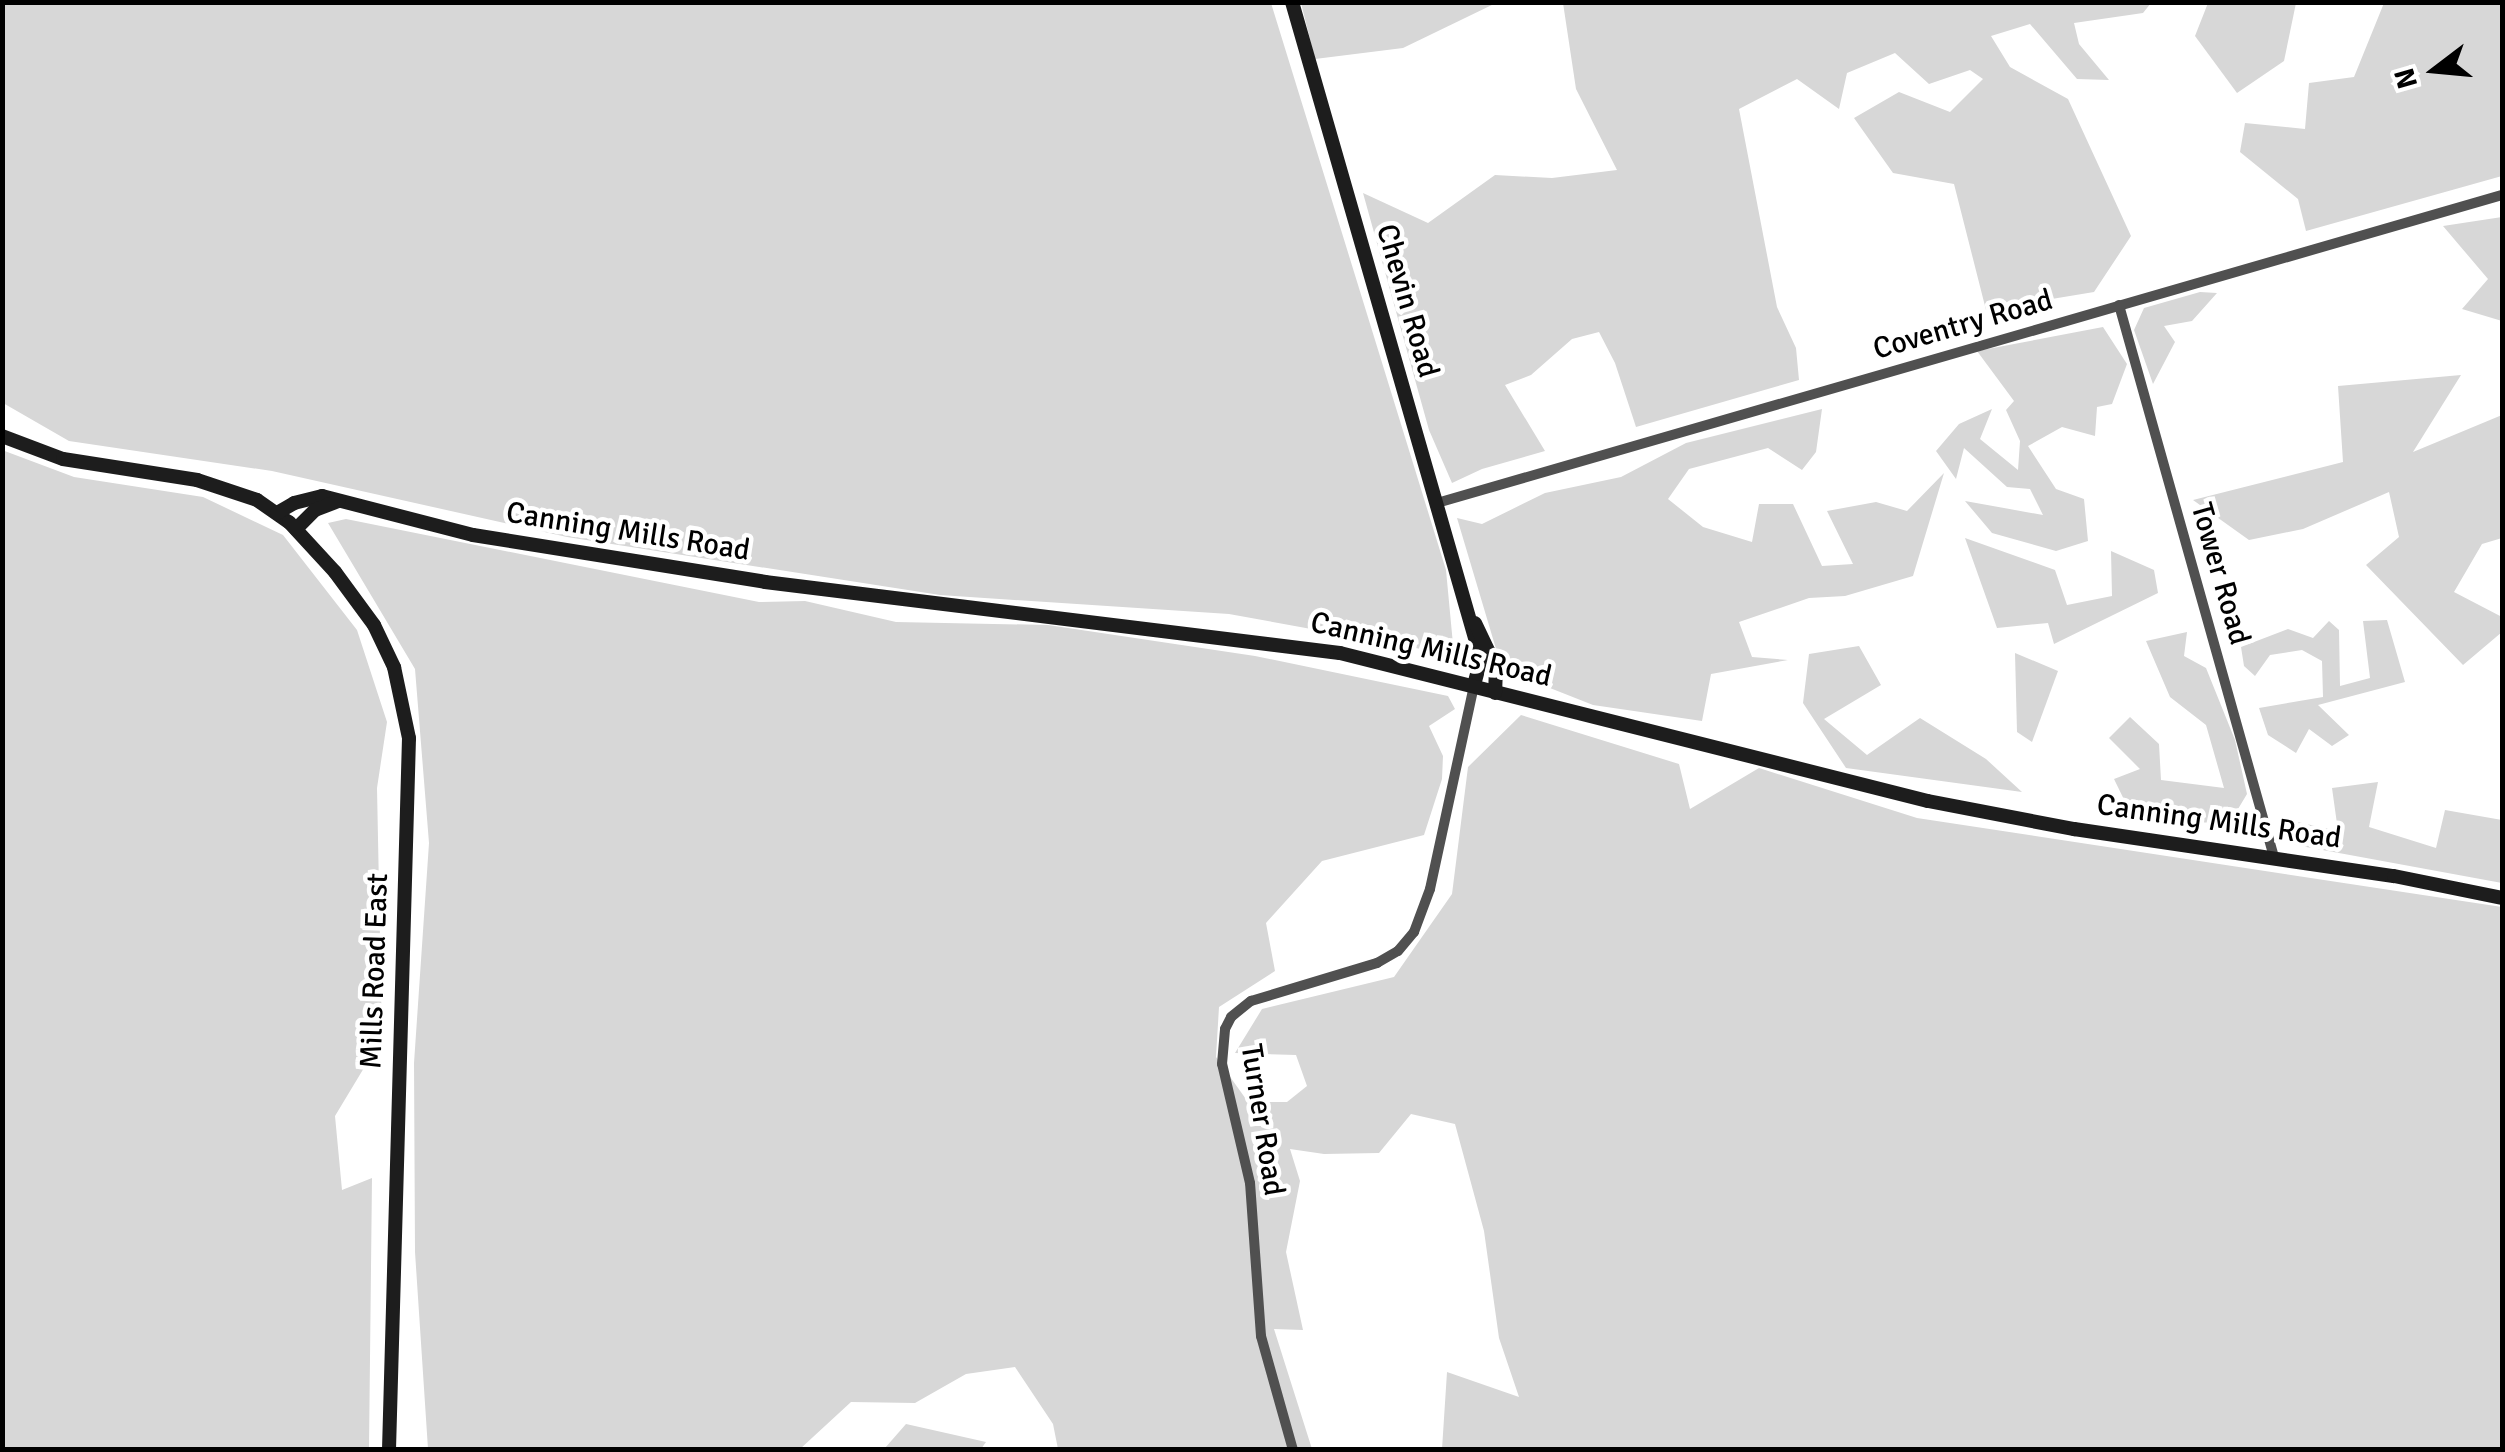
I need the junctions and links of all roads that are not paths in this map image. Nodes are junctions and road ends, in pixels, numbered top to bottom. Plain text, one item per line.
1 (1292, 2) edge
2 (2502, 195) edge
3 (2119, 306) junction
4 (2, 436) edge
5 (338, 501) junction
6 (1438, 503) junction
7 (277, 513) junction
8 (296, 529) junction
9 (1468, 615) junction
10 (1474, 686) junction
11 (1496, 693) junction
12 (2274, 857) junction
13 (2502, 898) edge
14 (389, 1450) edge
15 (1293, 1450) edge

1 - 6 main road, Chevin Road
2 - 3 street, Coventry Road
3 - 6 street, Coventry Road
3 - 12 street, Tower Road
4 - 7 main road
5 - 7 main road, Canning Mills Road
5 - 8 main road
5 - 10 main road, Canning Mills Road
6 - 9 main road, Chevin Road
7 - 8 main road
8 - 14 main road, Mills Road East
9 - 10 main road, Chevin Road
9 - 11 main road, Chevin Road
10 - 11 main road, Canning Mills Road
10 - 15 street, Turner Road
11 - 12 main road, Canning Mills Road
12 - 13 main road, Canning Mills Road

